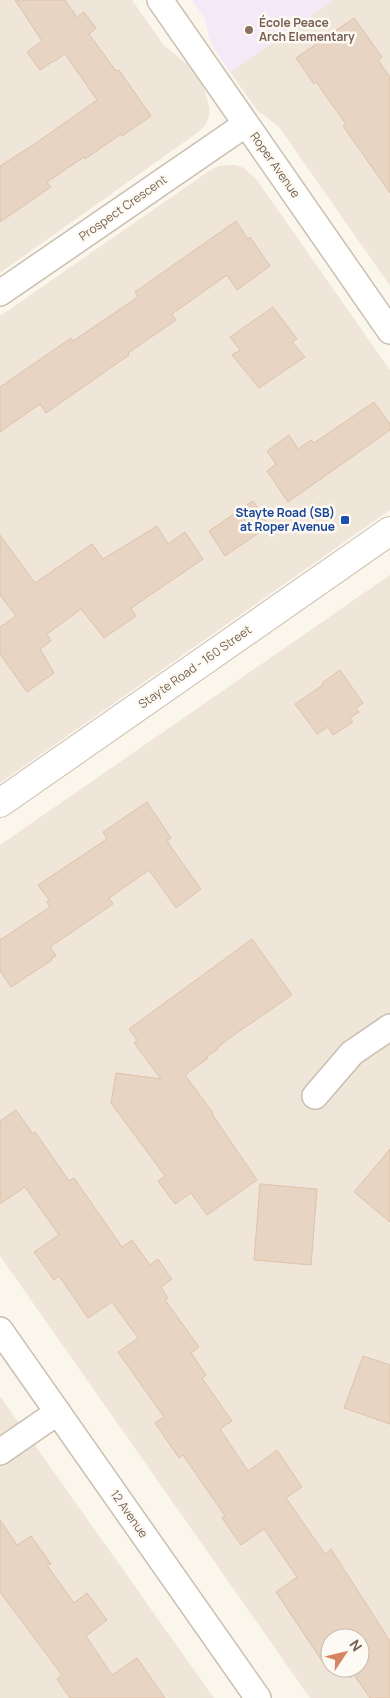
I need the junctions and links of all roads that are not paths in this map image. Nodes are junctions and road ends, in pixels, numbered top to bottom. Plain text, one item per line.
1 (160, 0) edge
2 (246, 124) junction
3 (0, 293) edge
4 (390, 331) edge
5 (390, 531) edge
6 (0, 803) edge
7 (390, 1027) edge
8 (314, 1096) dead end
9 (0, 1330) edge
10 (58, 1412) junction
11 (0, 1452) edge
12 (258, 1698) edge

1 - 2 street, Roper Avenue
2 - 3 street, Prospect Crescent
2 - 4 street, Roper Avenue
5 - 6 main road, Stayte Road - 160 Street
7 - 8 street
9 - 10 street, 12 Avenue
10 - 11 street
10 - 12 street, 12 Avenue

